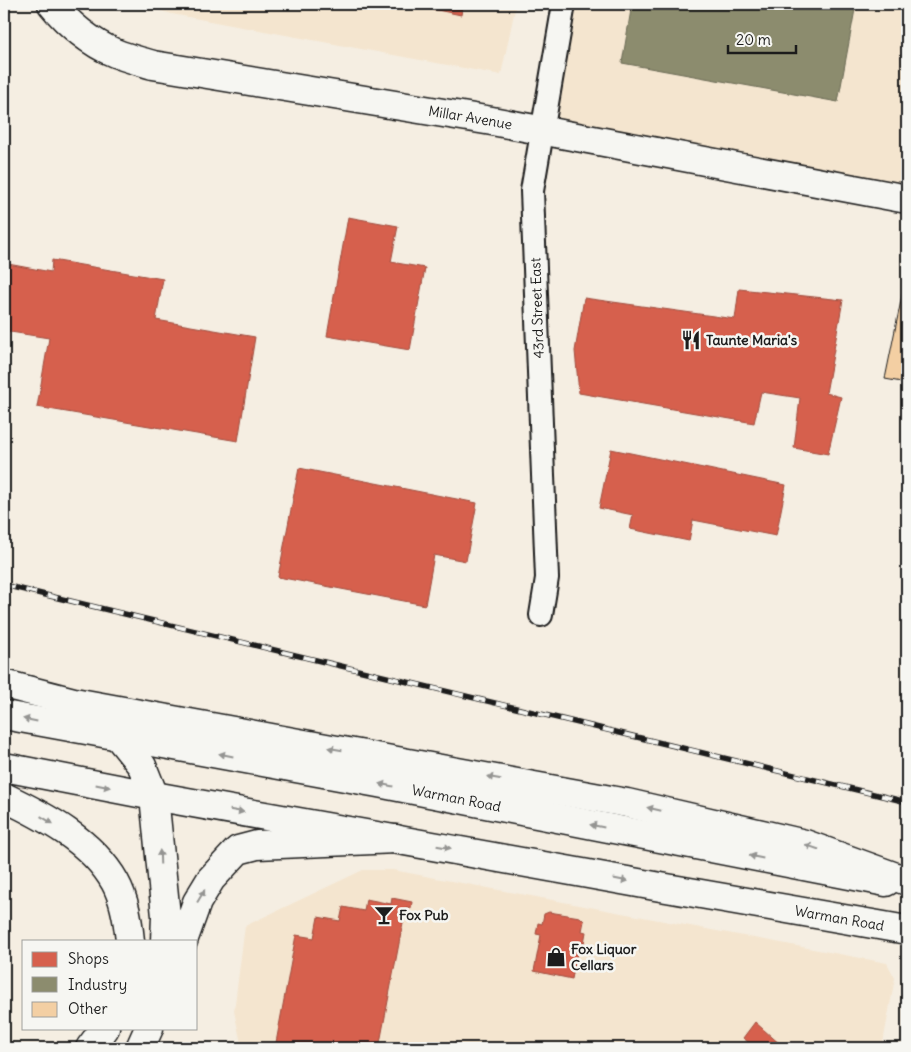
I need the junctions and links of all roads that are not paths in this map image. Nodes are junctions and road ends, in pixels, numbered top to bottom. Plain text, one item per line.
1 (52, 4) edge
2 (564, 4) edge
3 (543, 130) junction
4 (907, 199) edge
5 (541, 615) dead end
6 (4, 684) edge
7 (4, 715) edge
8 (117, 735) junction
9 (4, 767) edge
10 (154, 796) junction
11 (4, 797) edge
12 (396, 839) junction
13 (907, 881) edge
14 (907, 886) edge
15 (907, 930) edge
16 (130, 940) edge
17 (165, 940) edge
18 (183, 940) edge
19 (104, 1030) edge
20 (148, 1030) edge
21 (90, 1048) edge
22 (140, 1048) edge

1 - 3 main road, Millar Avenue
2 - 3 street, 43rd Street East
3 - 4 main road, Millar Avenue
3 - 5 street, 43rd Street East
13 -> 6 main road
8 -> 7 main road, Warman Road
8 - 10 main road
14 -> 8 main road, Warman Road
9 -> 10 main road, Warman Road
10 -> 12 main road, Warman Road
17 -> 10 main road
11 -> 16 main road
12 -> 15 main road, Warman Road
18 -> 12 main road
19 - 21 main road
20 - 22 main road

